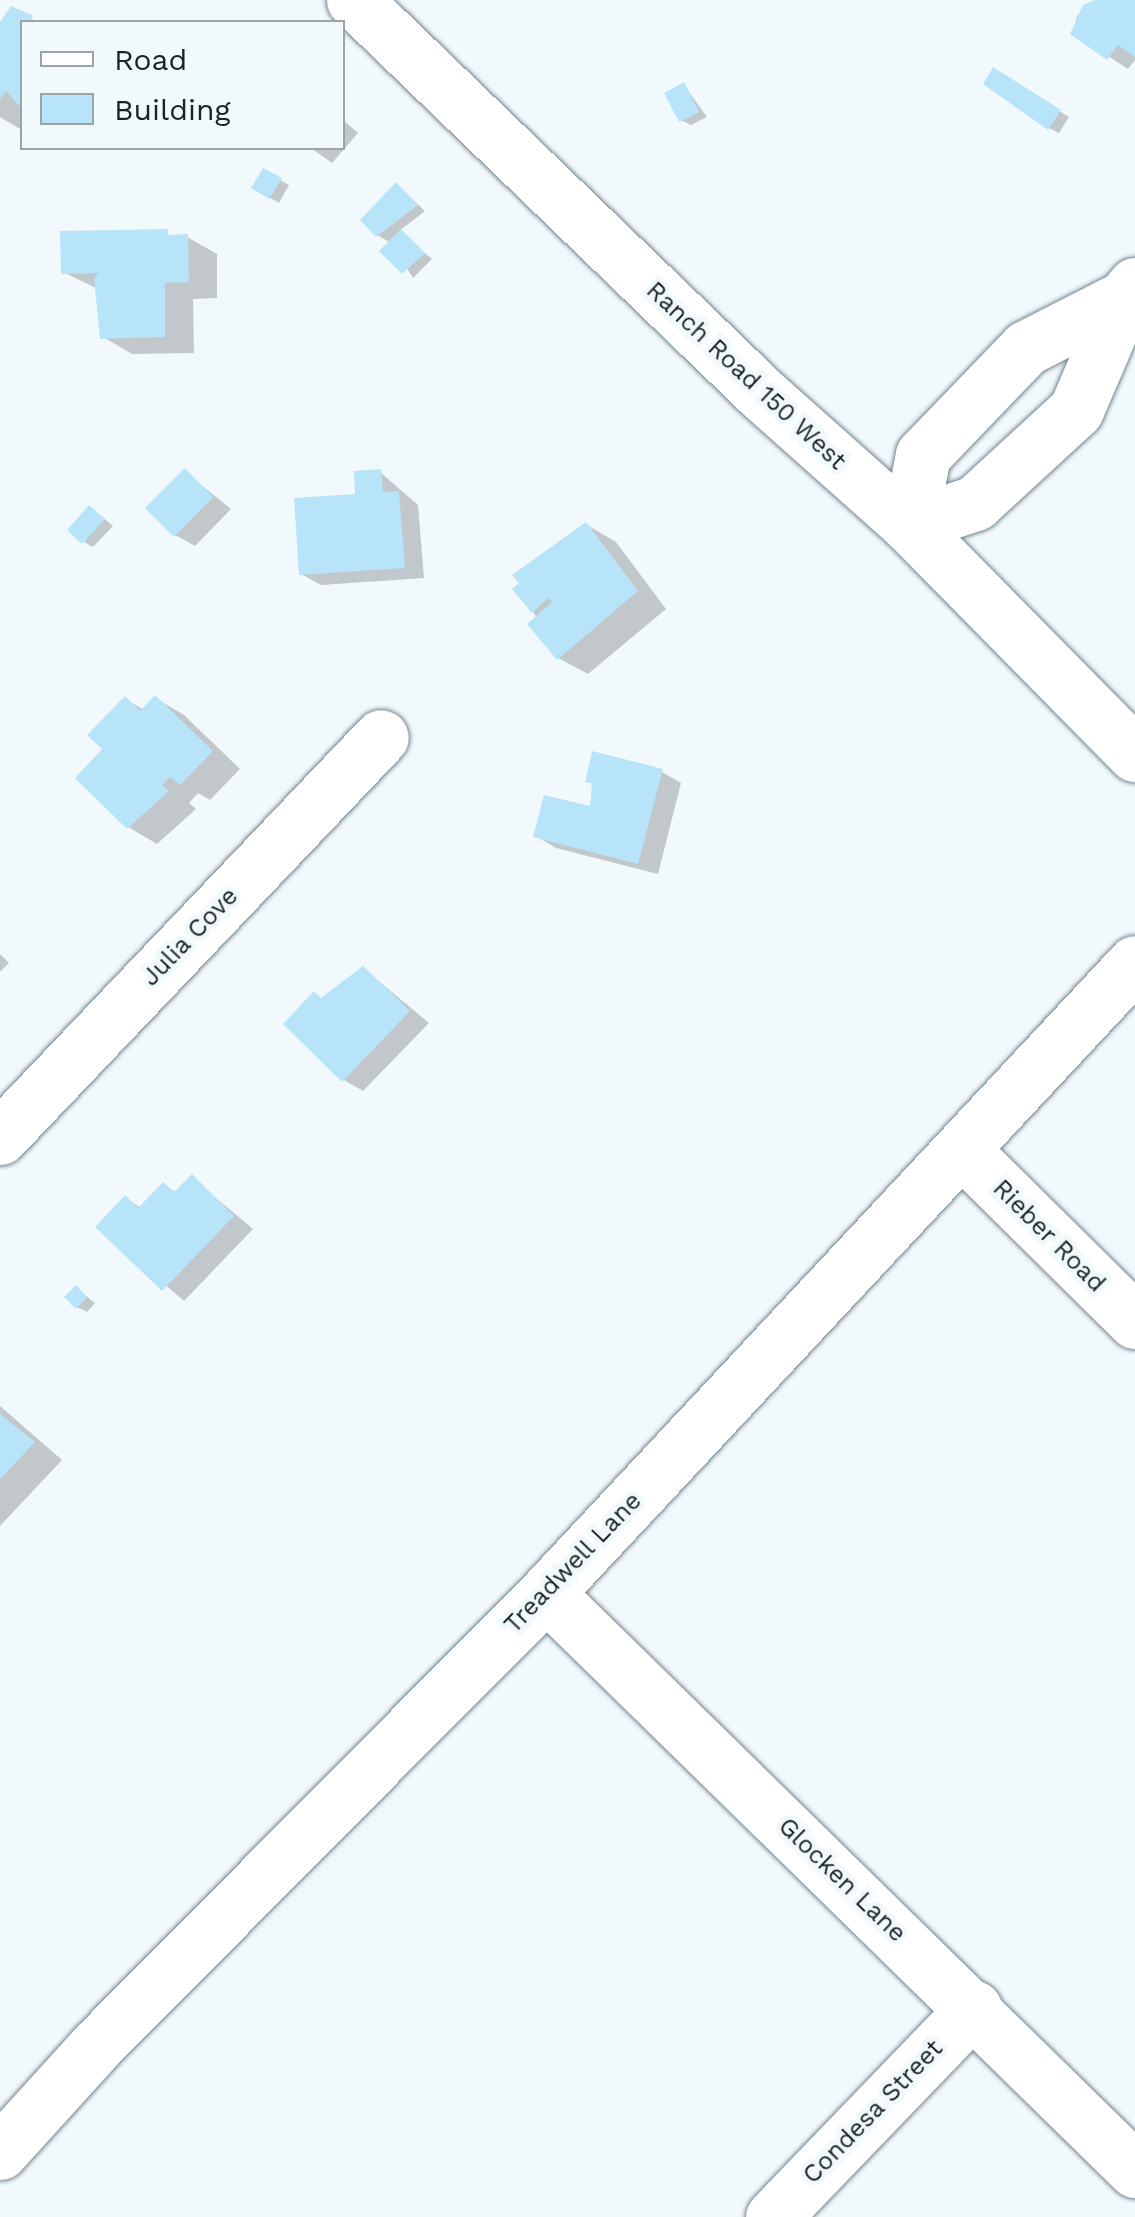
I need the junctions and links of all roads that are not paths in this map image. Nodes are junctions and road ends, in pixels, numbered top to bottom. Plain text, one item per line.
1 (354, 0) edge
2 (1129, 292) edge
3 (910, 526) junction
4 (381, 736) dead end
5 (1135, 754) edge
6 (1135, 964) edge
7 (0, 1137) edge
8 (963, 1151) junction
9 (1135, 1321) edge
10 (546, 1593) junction
11 (974, 2008) junction
12 (0, 2152) edge
13 (1135, 2170) edge
14 (773, 2217) edge

1 - 3 street, Ranch Road 150 West
2 - 3 street
2 - 3 street
3 - 5 street, Ranch Road 150 West
4 - 7 street, Julia Cove
6 - 8 street, Treadwell Lane
8 - 9 street, Rieber Road
8 - 10 street, Treadwell Lane
10 - 11 street, Glocken Lane
10 - 12 street, Treadwell Lane
11 - 13 street, Glocken Lane
11 - 14 street, Condesa Street

